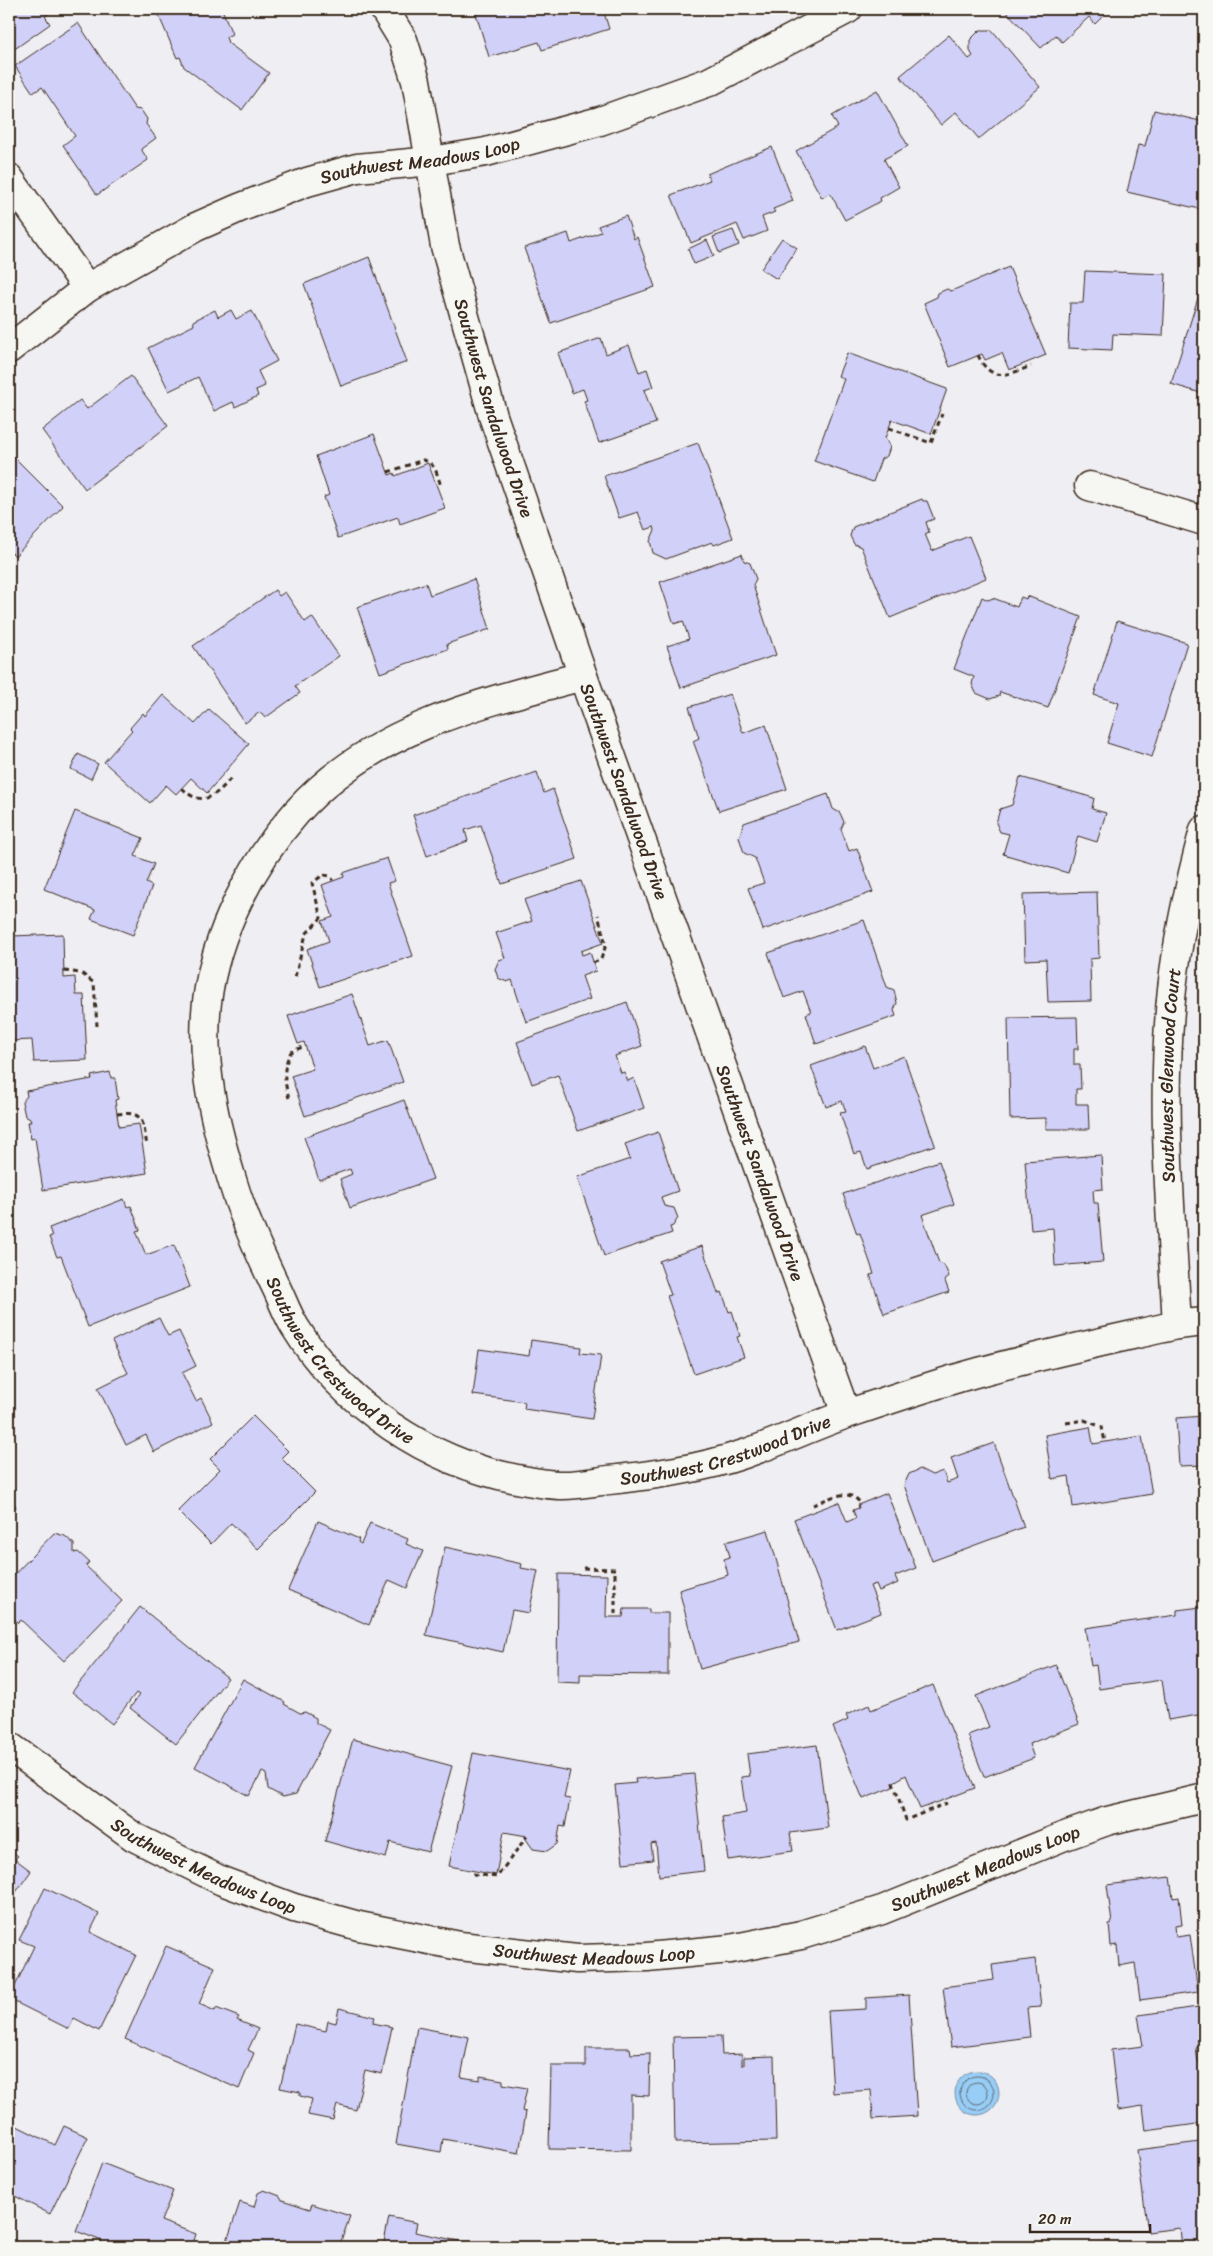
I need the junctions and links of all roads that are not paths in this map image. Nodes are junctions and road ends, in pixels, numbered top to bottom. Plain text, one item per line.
1 (384, 9) edge
2 (848, 9) edge
3 (432, 161) junction
4 (9, 178) edge
5 (87, 288) junction
6 (9, 349) edge
7 (1089, 486) dead end
8 (1204, 521) edge
9 (583, 676) junction
10 (1204, 830) edge
11 (1204, 1322) edge
12 (1176, 1325) junction
13 (846, 1414) junction
14 (9, 1746) edge
15 (1204, 1798) edge

1 - 3 street, Southwest Sandalwood Drive
2 - 3 street, Southwest Meadows Loop
3 - 5 street, Southwest Meadows Loop
3 - 9 street, Southwest Sandalwood Drive
4 - 5 street
5 - 6 street, Southwest Meadows Loop
7 - 8 street
9 - 13 street, Southwest Sandalwood Drive
9 - 13 street, Southwest Crestwood Drive
10 - 12 street, Southwest Glenwood Court
11 - 12 street, Southwest Crestwood Drive
12 - 13 street, Southwest Crestwood Drive
14 - 15 street, Southwest Meadows Loop

